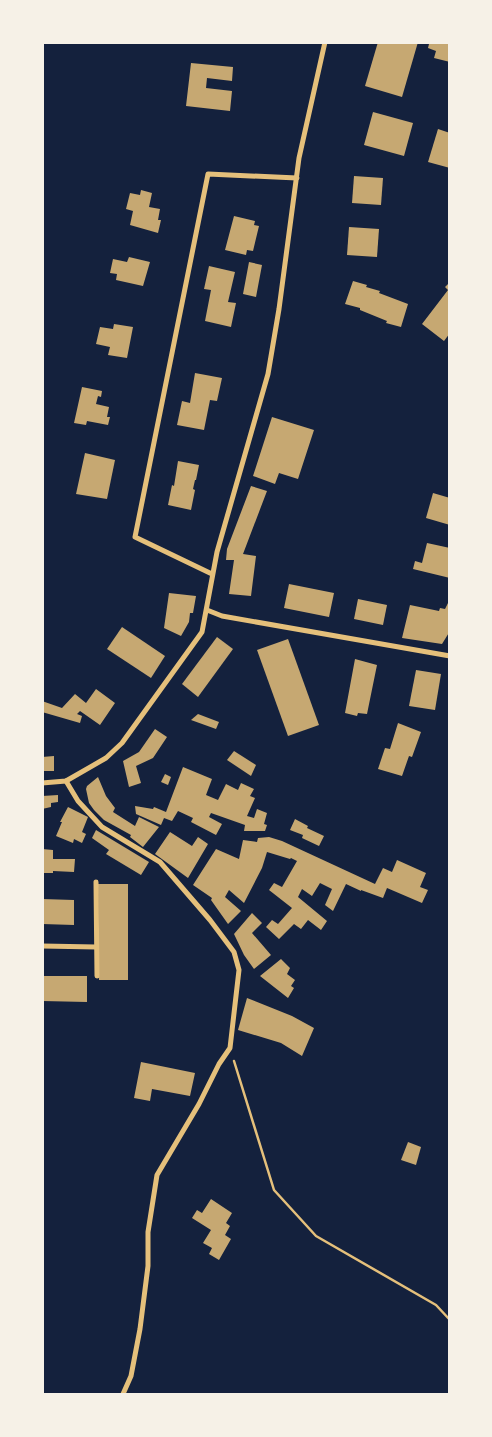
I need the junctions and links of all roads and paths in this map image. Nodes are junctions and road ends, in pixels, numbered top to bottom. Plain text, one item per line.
1 (325, 42) edge
2 (297, 178) junction
3 (212, 574) junction
4 (207, 610) junction
5 (450, 656) edge
6 (66, 781) junction
7 (42, 783) edge
8 (96, 882) dead end
9 (42, 946) edge
10 (96, 947) junction
11 (96, 976) dead end
12 (230, 1048) junction
13 (450, 1320) edge
14 (123, 1394) edge

1 - 2 street
2 - 3 street
2 - 3 street
3 - 4 street
4 - 5 street
4 - 6 street
6 - 7 street
6 - 12 street
8 - 10 street
9 - 10 street
10 - 11 street
12 - 13 path
12 - 14 street

